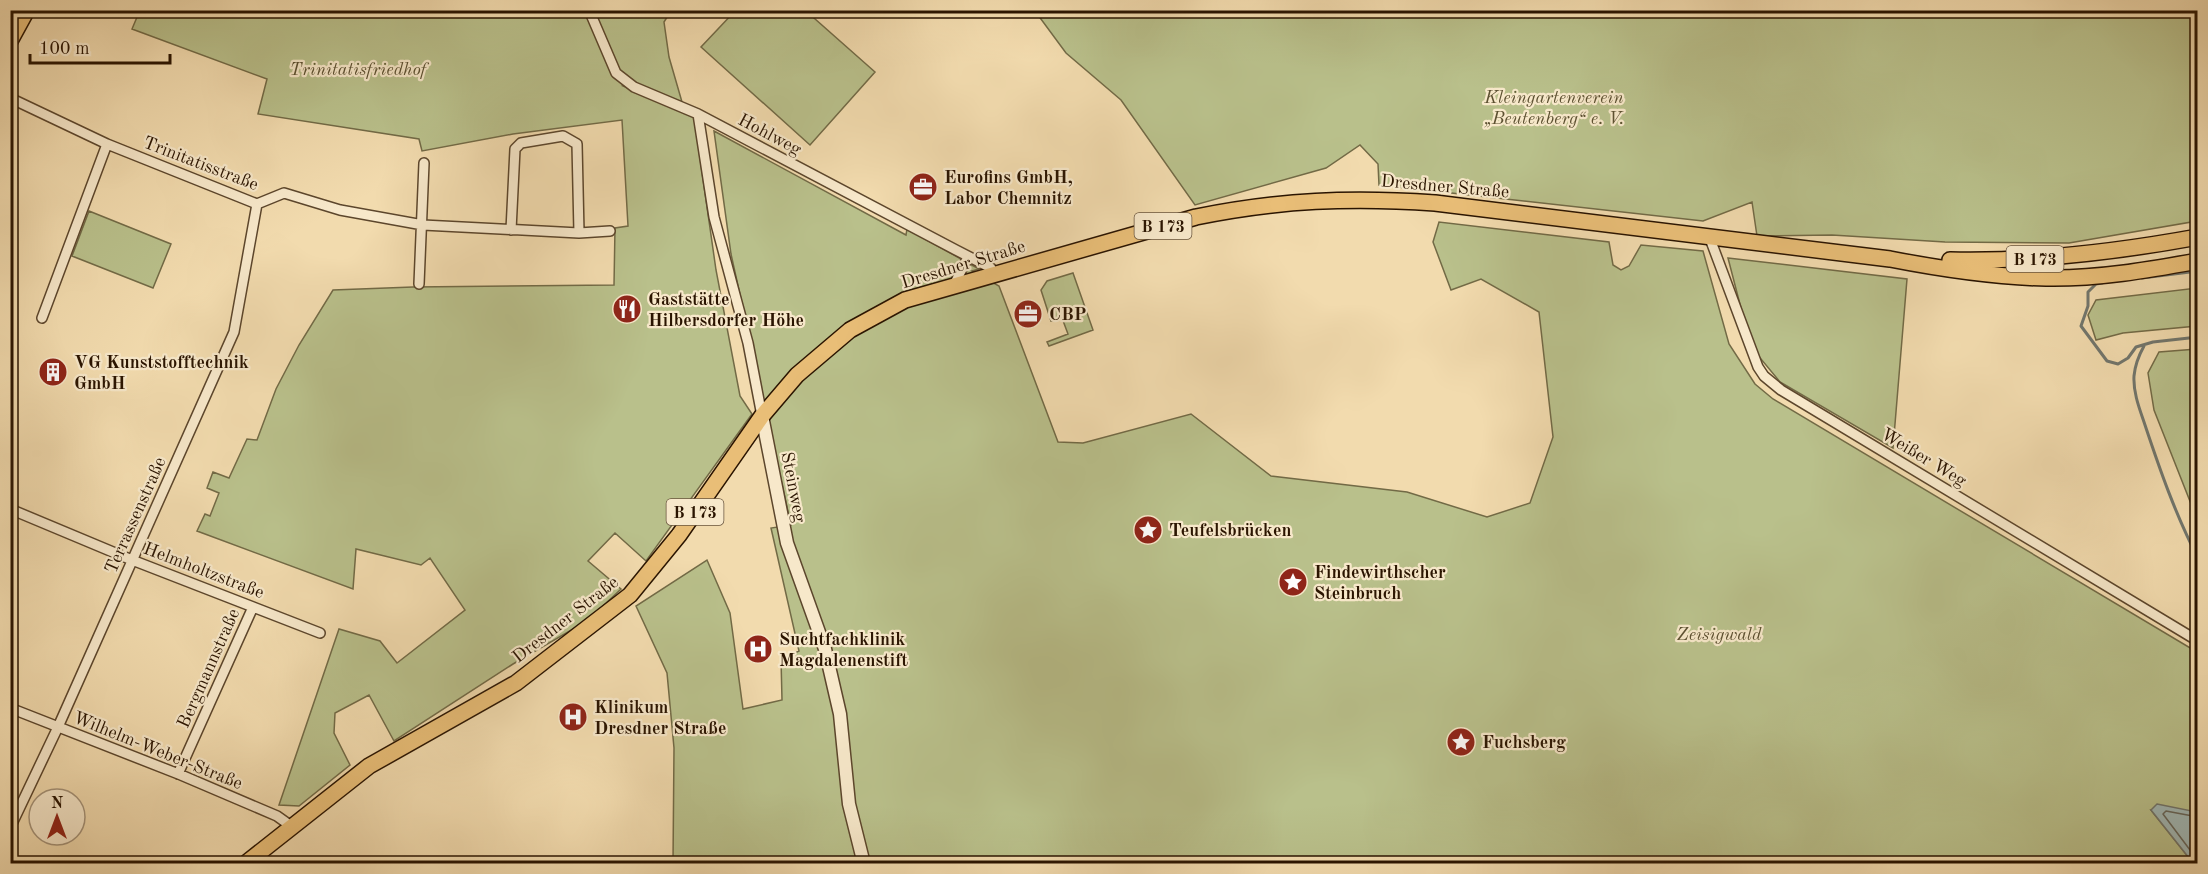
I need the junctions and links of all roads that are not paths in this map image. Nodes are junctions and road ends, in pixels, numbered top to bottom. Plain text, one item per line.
1 (27, 10) edge
2 (589, 10) edge
3 (10, 41) edge
4 (10, 98) edge
5 (698, 114) junction
6 (107, 144) junction
7 (424, 163) dead end
8 (257, 204) junction
9 (423, 225) junction
10 (511, 230) junction
11 (610, 231) dead end
12 (579, 232) junction
13 (1709, 236) junction
14 (2198, 237) edge
15 (968, 257) junction
16 (1890, 259) junction
17 (2198, 261) edge
18 (993, 275) junction
19 (419, 284) dead end
20 (954, 285) junction
21 (42, 318) dead end
22 (762, 416) junction
23 (10, 509) edge
24 (132, 560) junction
25 (253, 607) junction
26 (320, 633) dead end
27 (2198, 641) edge
28 (10, 708) edge
29 (58, 727) junction
30 (178, 774) junction
31 (291, 826) junction
32 (10, 828) edge
33 (244, 864) edge
34 (864, 864) edge

1 - 3 main road
2 - 5 street, Hohlweg
4 - 6 street, Trinitatisstraße
5 - 15 street, Hohlweg
5 - 22 street, Steinweg
6 - 8 street, Trinitatisstraße
6 - 21 street
7 - 9 street
8 - 9 street, Trinitatisstraße
8 - 24 street, Terrassenstraße
9 - 10 street, Trinitatisstraße
9 - 19 street
10 - 12 street, Trinitatisstraße
10 - 12 street
11 - 12 street, Trinitatisstraße
13 - 16 main road, Dresdner Straße / B 173
13 - 18 main road, Dresdner Straße / B 173
13 - 27 street, Weißer Weg
14 - 16 main road, B 173
15 - 18 street, Hohlweg
15 - 20 street
16 - 17 main road, B 173
18 - 20 main road, Dresdner Straße / B 173
20 - 22 main road, Dresdner Straße / B 173
22 - 31 main road, Dresdner Straße / B 173
22 - 34 street, Steinweg
23 - 24 street, Helmholtzstraße
24 - 25 street, Helmholtzstraße
24 - 29 street, Terrassenstraße
25 - 26 street, Helmholtzstraße
25 - 30 street, Bergmannstraße
28 - 29 street, Wilhelm-Weber-Straße
29 - 30 street, Wilhelm-Weber-Straße
29 - 32 street, Terrassenstraße
30 - 31 street, Wilhelm-Weber-Straße
31 - 33 main road, Dresdner Straße / B 173

